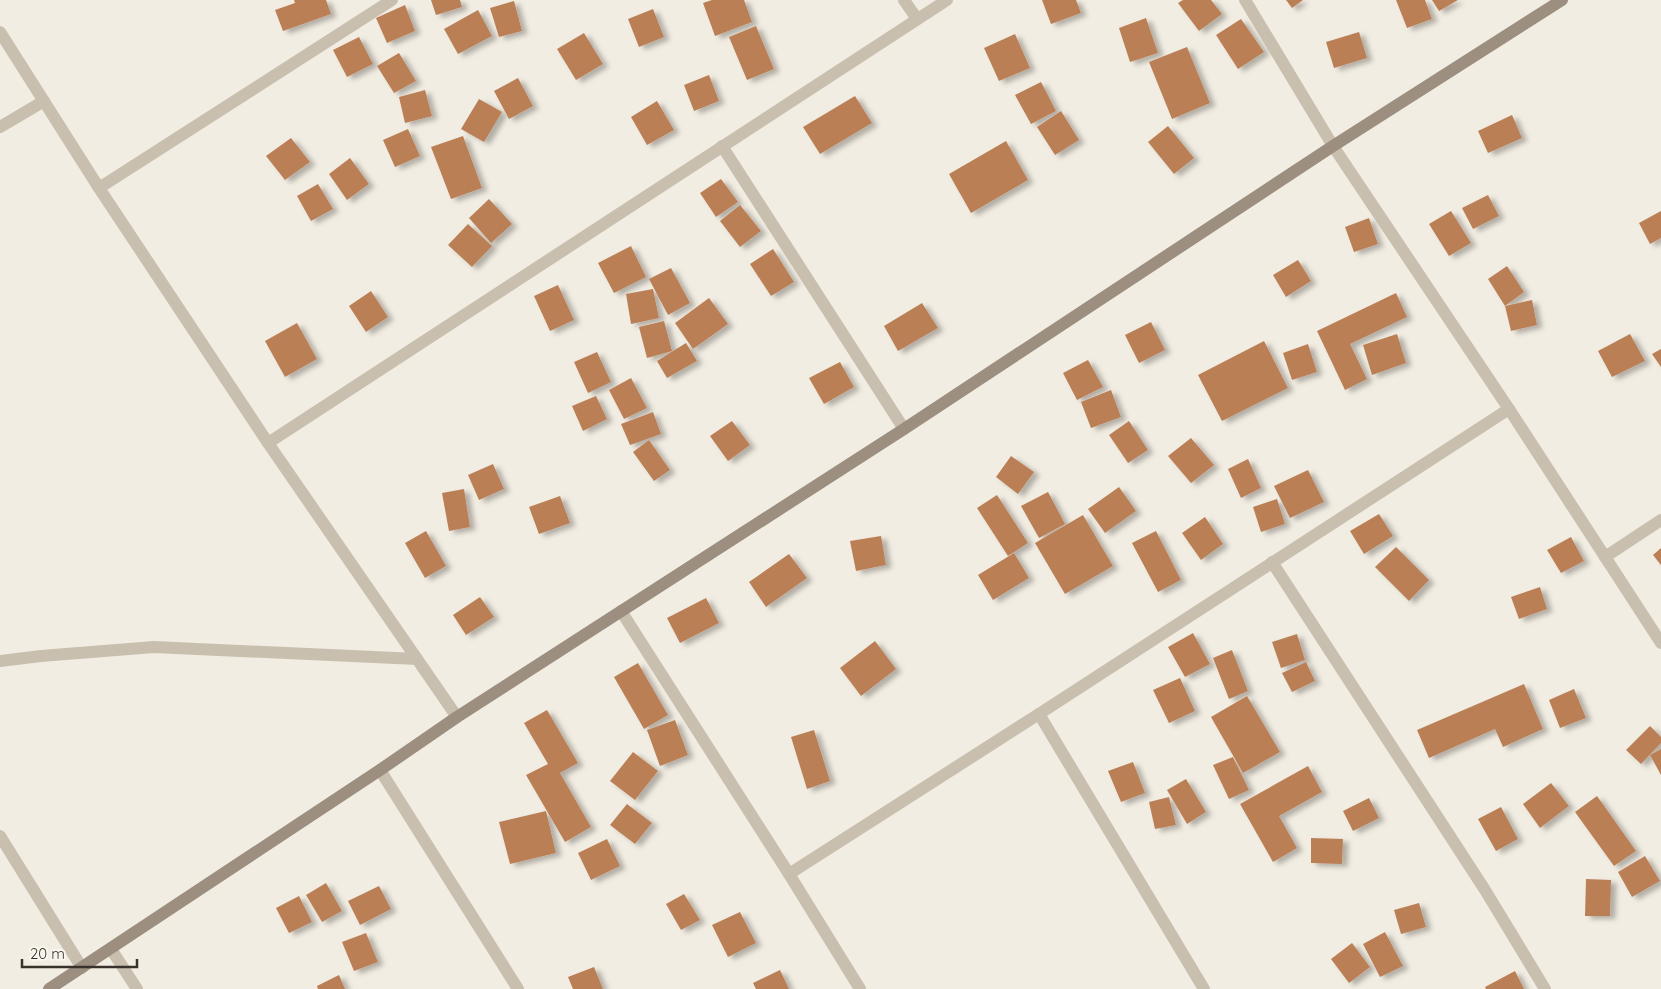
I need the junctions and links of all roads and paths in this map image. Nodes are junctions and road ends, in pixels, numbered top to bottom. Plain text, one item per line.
1 (392, 0) edge
2 (904, 0) edge
3 (947, 0) edge
4 (1245, 0) edge
5 (1562, 0) edge
6 (917, 20) junction
7 (0, 32) edge
8 (44, 101) junction
9 (0, 127) edge
10 (722, 146) junction
11 (1333, 146) junction
12 (99, 188) junction
13 (1509, 408) junction
14 (904, 429) junction
15 (268, 443) junction
16 (1661, 520) edge
17 (1605, 558) junction
18 (1272, 562) junction
19 (621, 611) junction
20 (1661, 643) edge
21 (418, 659) junction
22 (0, 661) edge
23 (1039, 714) junction
24 (457, 717) junction
25 (380, 770) junction
26 (0, 836) edge
27 (789, 874) junction
28 (111, 949) junction
29 (82, 968) junction
30 (49, 989) edge
31 (137, 989) edge
32 (518, 989) edge
33 (860, 989) edge
34 (1204, 989) edge
35 (1545, 989) edge

1 - 12 street
2 - 6 street
3 - 6 street
4 - 11 street
5 - 11 street
6 - 10 street
7 - 8 street
8 - 9 street
8 - 12 street
10 - 14 street
10 - 15 street
11 - 13 street
11 - 14 street
12 - 15 street
13 - 17 street
13 - 18 street
14 - 19 street
15 - 21 street
16 - 17 street
17 - 20 street
18 - 23 street
18 - 35 street
19 - 24 street
19 - 27 street
21 - 22 street
21 - 24 street
23 - 27 street
23 - 34 street
24 - 25 street
25 - 28 street
25 - 32 street
26 - 29 street
27 - 33 street
28 - 29 street
28 - 31 street
29 - 30 street

